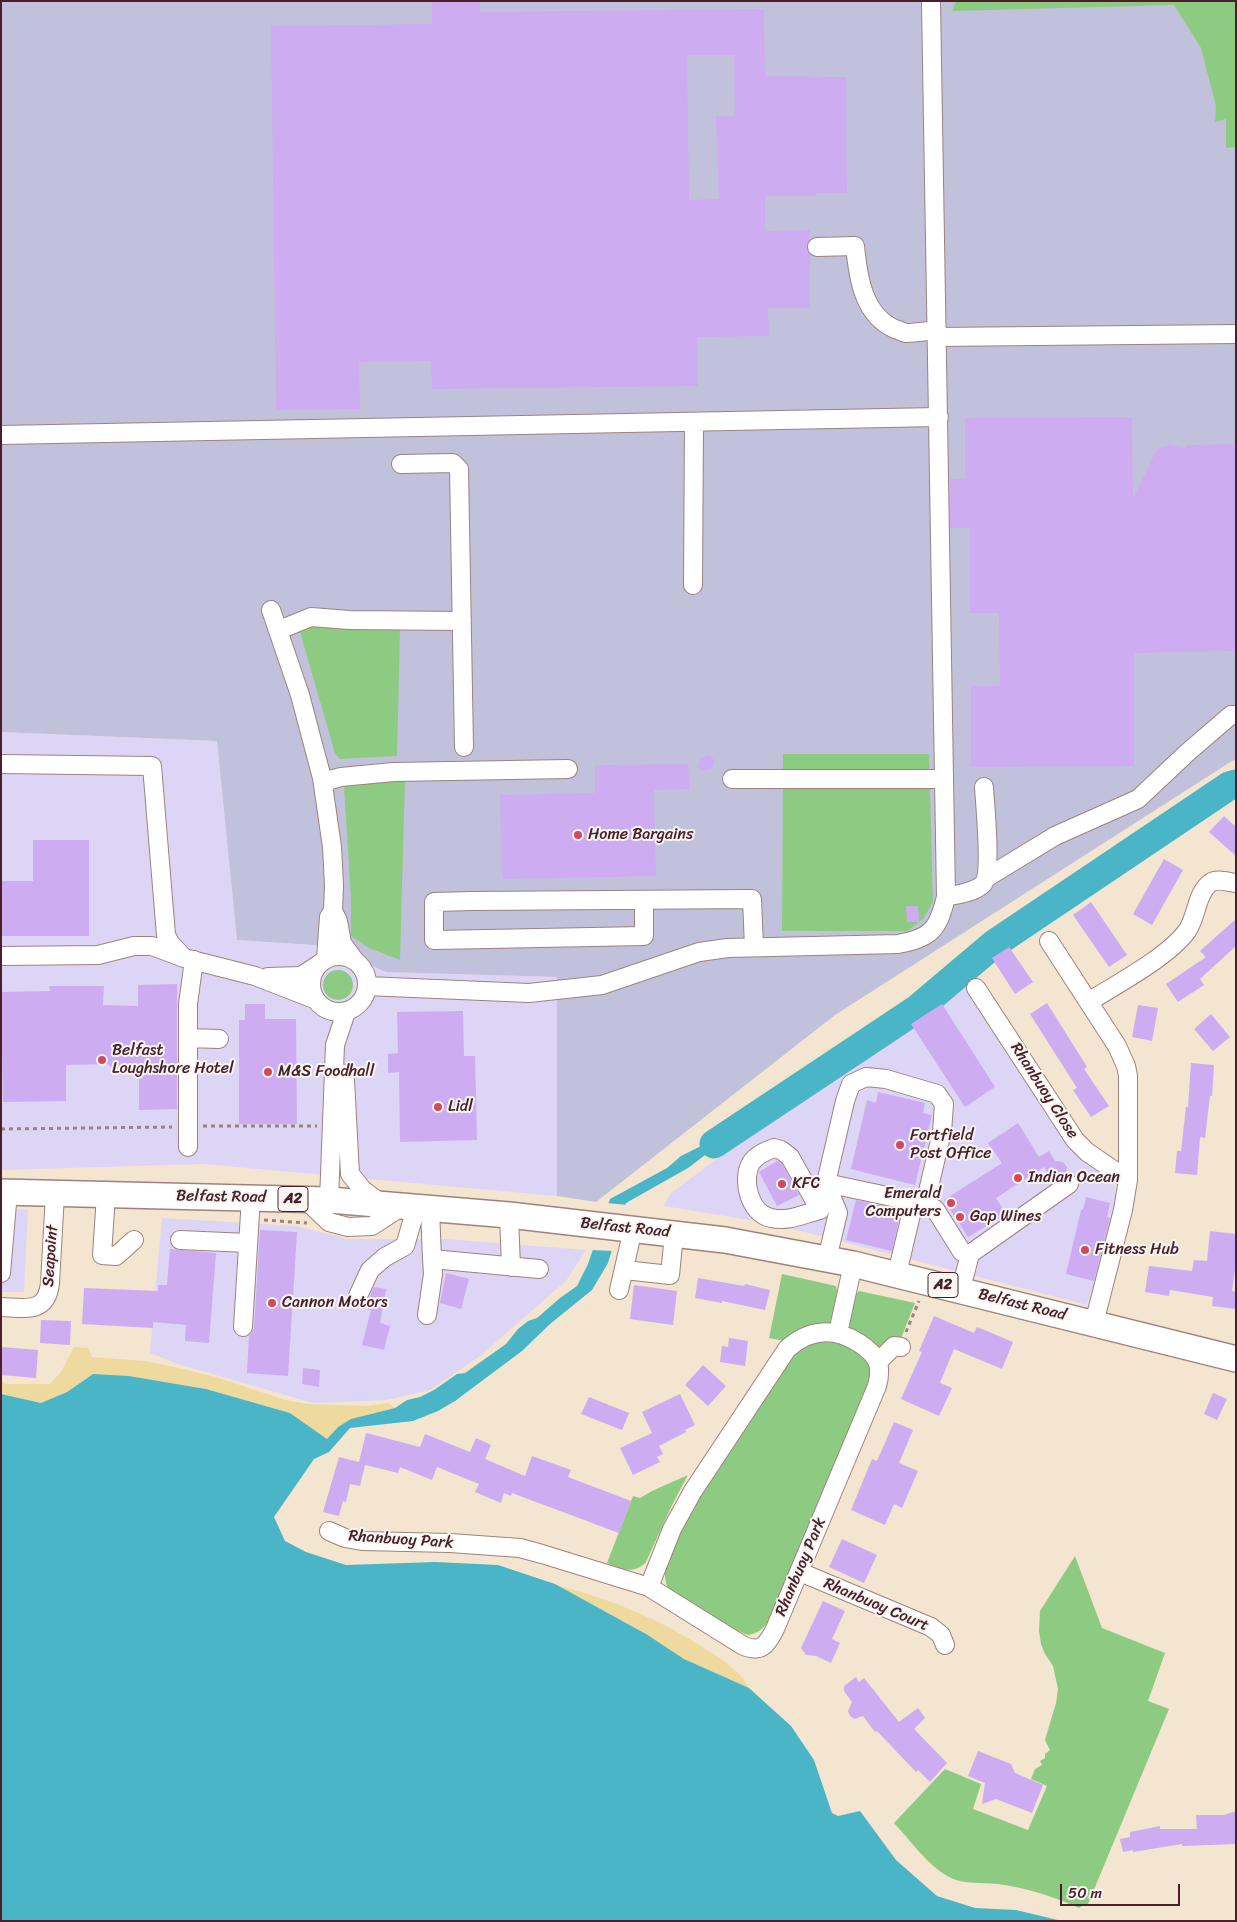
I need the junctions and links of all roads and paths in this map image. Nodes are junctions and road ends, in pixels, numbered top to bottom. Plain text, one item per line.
1 (931, 1) edge
2 (818, 247) dead end
3 (937, 334) junction
4 (1236, 334) edge
5 (938, 417) junction
6 (694, 422) junction
7 (1, 435) edge
8 (401, 464) dead end
9 (693, 585) dead end
10 (271, 610) dead end
11 (462, 622) junction
12 (279, 630) junction
13 (1236, 715) edge
14 (464, 746) dead end
15 (1, 764) edge
16 (568, 770) dead end
17 (732, 779) dead end
18 (944, 779) junction
19 (323, 782) junction
20 (984, 787) dead end
21 (986, 878) junction
22 (1236, 884) edge
23 (946, 897) junction
24 (644, 900) junction
25 (333, 910) junction
26 (159, 941) junction
27 (1048, 941) dead end
28 (754, 947) junction
29 (1, 956) edge
30 (189, 959) junction
31 (355, 961) junction
32 (322, 962) junction
33 (255, 976) junction
34 (367, 986) junction
35 (976, 988) dead end
36 (314, 999) junction
37 (1090, 1002) junction
38 (328, 1011) junction
39 (346, 1012) junction
40 (188, 1038) junction
41 (219, 1038) dead end
42 (335, 1045) junction
43 (333, 1064) junction
44 (333, 1126) junction
45 (188, 1127) junction
46 (1, 1130) edge
47 (188, 1147) dead end
48 (1128, 1180) junction
49 (826, 1183) junction
50 (1069, 1184) dead end
51 (4, 1192) edge
52 (54, 1194) junction
53 (106, 1195) junction
54 (317, 1200) junction
55 (919, 1203) junction
56 (408, 1207) junction
57 (250, 1208) junction
58 (820, 1210) junction
59 (838, 1213) junction
60 (509, 1215) junction
61 (316, 1226) dead end
62 (674, 1234) junction
63 (636, 1236) junction
64 (134, 1240) dead end
65 (180, 1240) dead end
66 (248, 1243) junction
67 (970, 1254) junction
68 (432, 1259) junction
69 (827, 1259) junction
70 (853, 1264) junction
71 (511, 1267) junction
72 (539, 1268) dead end
73 (625, 1270) junction
74 (1, 1272) edge
75 (897, 1274) junction
76 (926, 1281) junction
77 (619, 1290) dead end
78 (961, 1290) junction
79 (358, 1296) dead end
80 (1, 1307) edge
81 (427, 1315) dead end
82 (1094, 1324) junction
83 (243, 1327) dead end
84 (838, 1333) junction
85 (900, 1347) joint
86 (1236, 1359) edge
87 (878, 1362) junction
88 (329, 1531) dead end
89 (800, 1572) junction
90 (649, 1587) junction
91 (945, 1645) dead end

1 - 3 street
2 - 3 street
3 - 4 street
3 - 5 street
5 - 6 street
5 - 18 street
6 - 7 street
6 - 9 street
8 - 11 street
10 - 12 street
11 - 12 street
11 - 14 street
12 - 19 street
13 - 21 street
15 - 26 street
16 - 19 street
17 - 18 street
18 - 23 street
19 - 25 street
20 - 21 street
21 - 23 street
22 - 37 street
23 - 28 street
24 - 24 street
24 - 28 street
25 - 31 street
25 - 32 street
26 - 29 street
26 - 30 street
27 - 37 street
28 - 34 street
30 - 33 street
30 - 40 street
31 - 32 street
31 - 34 street
32 - 33 street
32 - 36 street
33 - 36 street
34 - 39 street
35 - 48 street, Rhanbuoy Close
36 - 38 street
37 - 48 street
38 - 39 street
38 - 42 street
39 - 42 street
40 - 41 street
40 - 45 street
42 - 43 street
43 - 44 street
43 - 56 street
44 - 45 path
44 - 54 street
45 - 46 path
45 - 47 street
48 - 82 street
49 - 55 street
49 - 55 street
49 - 59 street
50 - 67 street
51 - 52 highway, Belfast Road / A2
51 - 74 street
52 - 53 highway, Belfast Road / A2
52 - 80 street, Seapoint
53 - 57 highway, Belfast Road / A2
53 - 64 street
54 - 56 highway, Belfast Road / A2
54 - 57 highway, Belfast Road / A2
55 - 67 street
55 - 75 street
56 - 60 highway, Belfast Road / A2
56 - 68 street
56 - 79 street
57 - 61 path
57 - 66 street
58 - 58 street
58 - 59 street
59 - 69 street
60 - 63 highway, Belfast Road / A2
60 - 71 street
62 - 63 highway, Belfast Road / A2
62 - 69 highway, Belfast Road / A2
62 - 73 street
63 - 73 street
65 - 66 street
66 - 83 street
67 - 78 street
68 - 71 street
68 - 81 street
69 - 70 highway, Belfast Road / A2
70 - 75 highway, Belfast Road / A2
70 - 84 street
71 - 72 street
73 - 77 street
75 - 76 highway, Belfast Road / A2
76 - 78 highway, Belfast Road / A2
76 - 85 path
78 - 82 highway, Belfast Road / A2
82 - 86 highway, Belfast Road / A2
84 - 87 street
84 - 90 street
85 - 87 street
87 - 89 street, Rhanbuoy Park
88 - 90 street, Rhanbuoy Park
89 - 90 street, Rhanbuoy Park
89 - 91 street, Rhanbuoy Court

